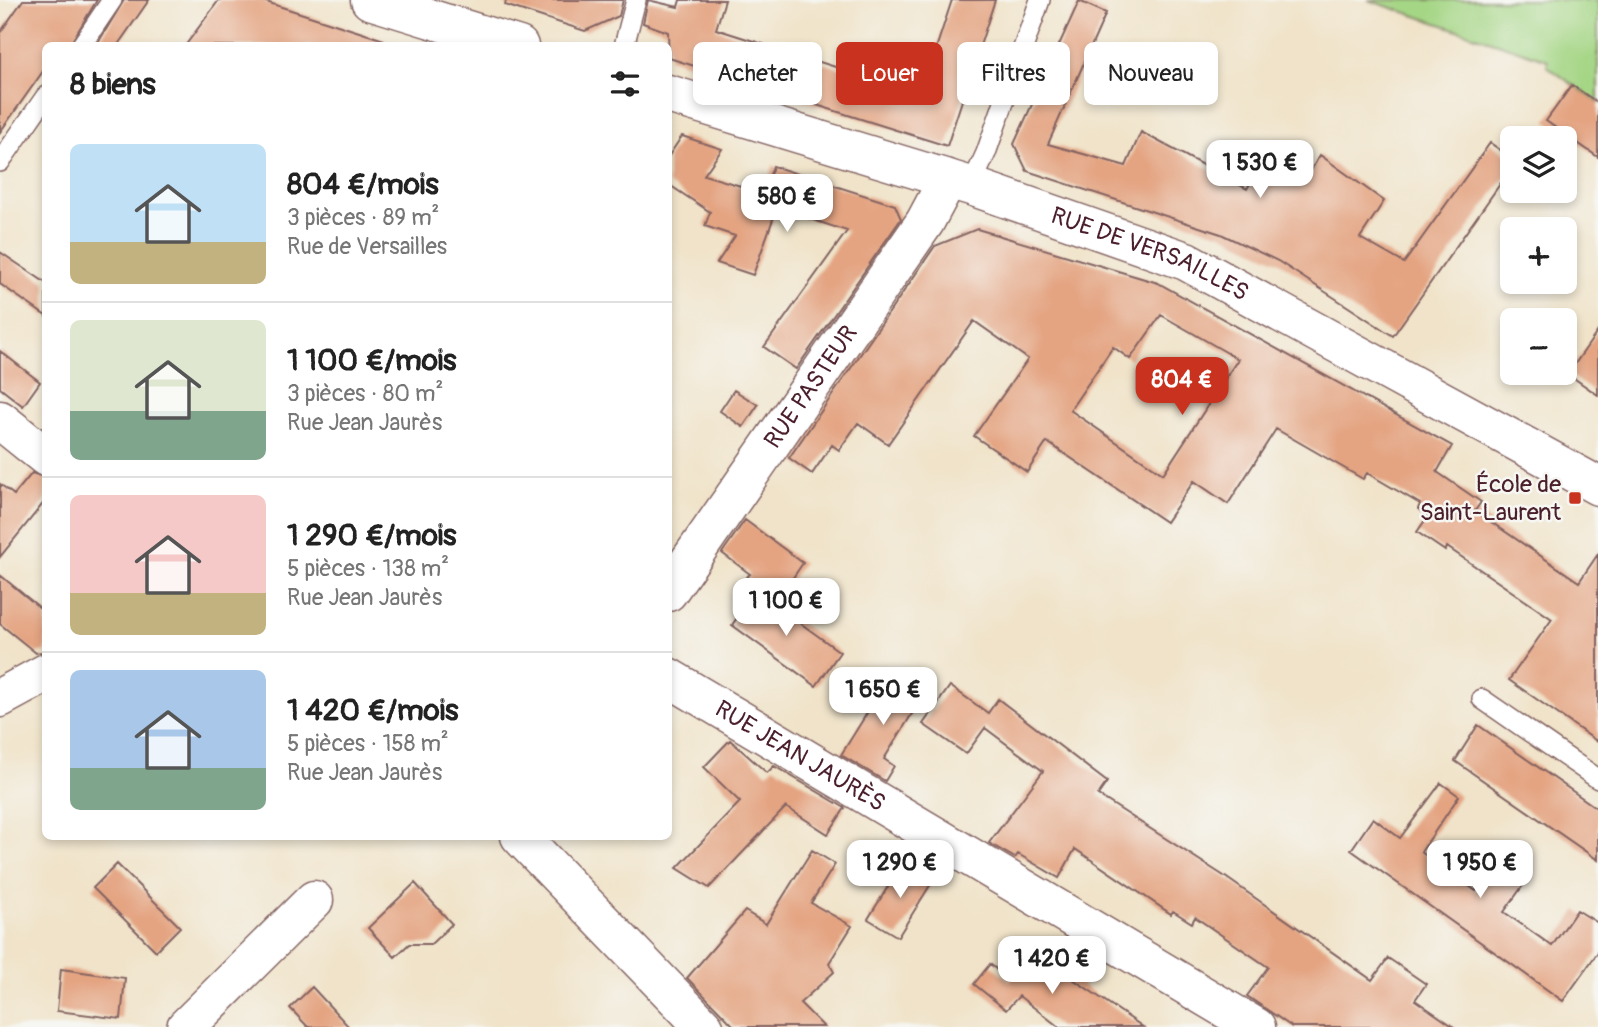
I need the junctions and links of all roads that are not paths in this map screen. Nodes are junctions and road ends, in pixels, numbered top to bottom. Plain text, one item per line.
1 (112, 0) edge
2 (370, 0) edge
3 (636, 0) edge
4 (1040, 0) edge
5 (84, 42) edge
6 (506, 42) edge
7 (625, 42) edge
8 (672, 95) edge
9 (42, 102) edge
10 (0, 162) edge
11 (960, 183) junction
12 (0, 420) edge
13 (42, 454) edge
14 (1598, 486) edge
15 (672, 586) edge
16 (42, 675) edge
17 (672, 679) edge
18 (0, 698) edge
19 (1482, 699) dead end
20 (1598, 779) edge
21 (524, 840) edge
22 (314, 900) dead end
23 (186, 1027) edge
24 (705, 1027) edge
25 (1256, 1027) edge

1 - 5 lane
2 - 6 street
3 - 7 lane
4 - 11 lane
8 - 11 street, RUE DE VERSAILLES
9 - 10 lane
11 - 14 street, RUE DE VERSAILLES
11 - 15 street, RUE PASTEUR
12 - 13 street
16 - 18 street
17 - 25 street, RUE JEAN JAURÈS
19 - 20 lane
21 - 24 street
22 - 23 street

